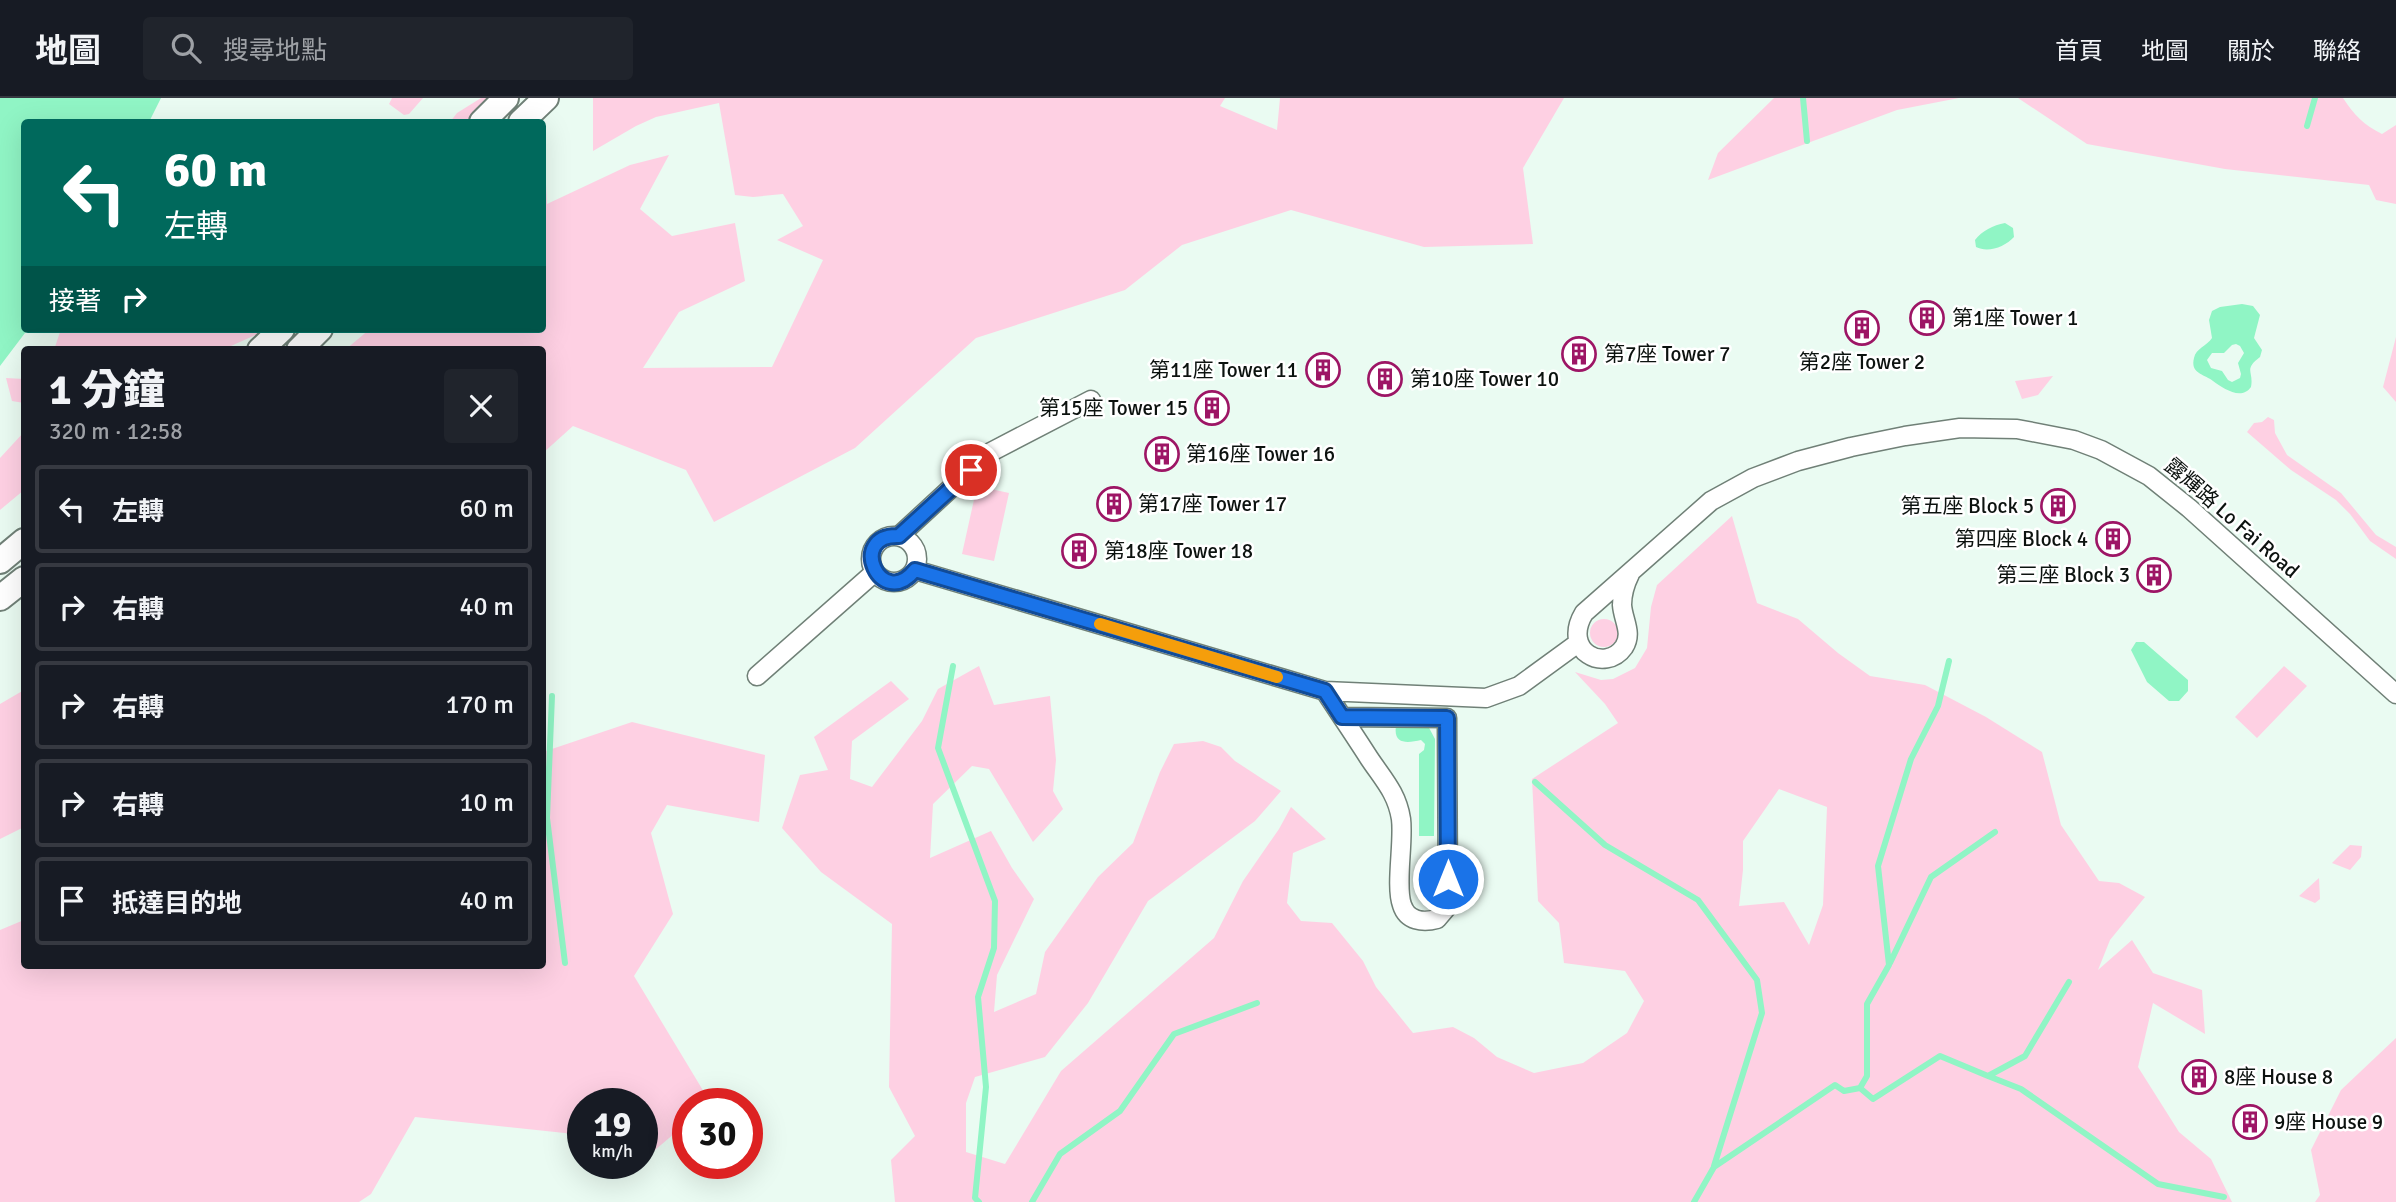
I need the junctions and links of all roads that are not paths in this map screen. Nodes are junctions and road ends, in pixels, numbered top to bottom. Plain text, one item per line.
1 (506, 98) edge
2 (546, 98) edge
3 (485, 119) edge
4 (524, 119) edge
5 (278, 333) edge
6 (316, 333) edge
7 (264, 346) edge
8 (303, 346) edge
9 (1091, 400) dead end
10 (899, 536) junction
11 (21, 544) edge
12 (0, 561) edge
13 (915, 570) junction
14 (875, 572) junction
15 (1630, 574) junction
16 (21, 581) edge
17 (0, 598) edge
18 (1578, 643) junction
19 (757, 676) dead end
20 (1325, 691) junction
21 (2396, 694) edge
22 (1342, 717) junction

1 - 3 main road
2 - 4 main road
5 - 7 main road
6 - 8 main road
9 - 10 street
10 - 13 street
10 - 14 street
11 - 12 main road
13 - 14 street
13 - 20 street
14 - 19 street
15 - 18 street, 露輝路 Lo Fai Road
15 - 18 street
15 - 21 street, 露輝路 Lo Fai Road
16 - 17 main road
18 - 20 street
20 - 22 street
22 - 22 street

